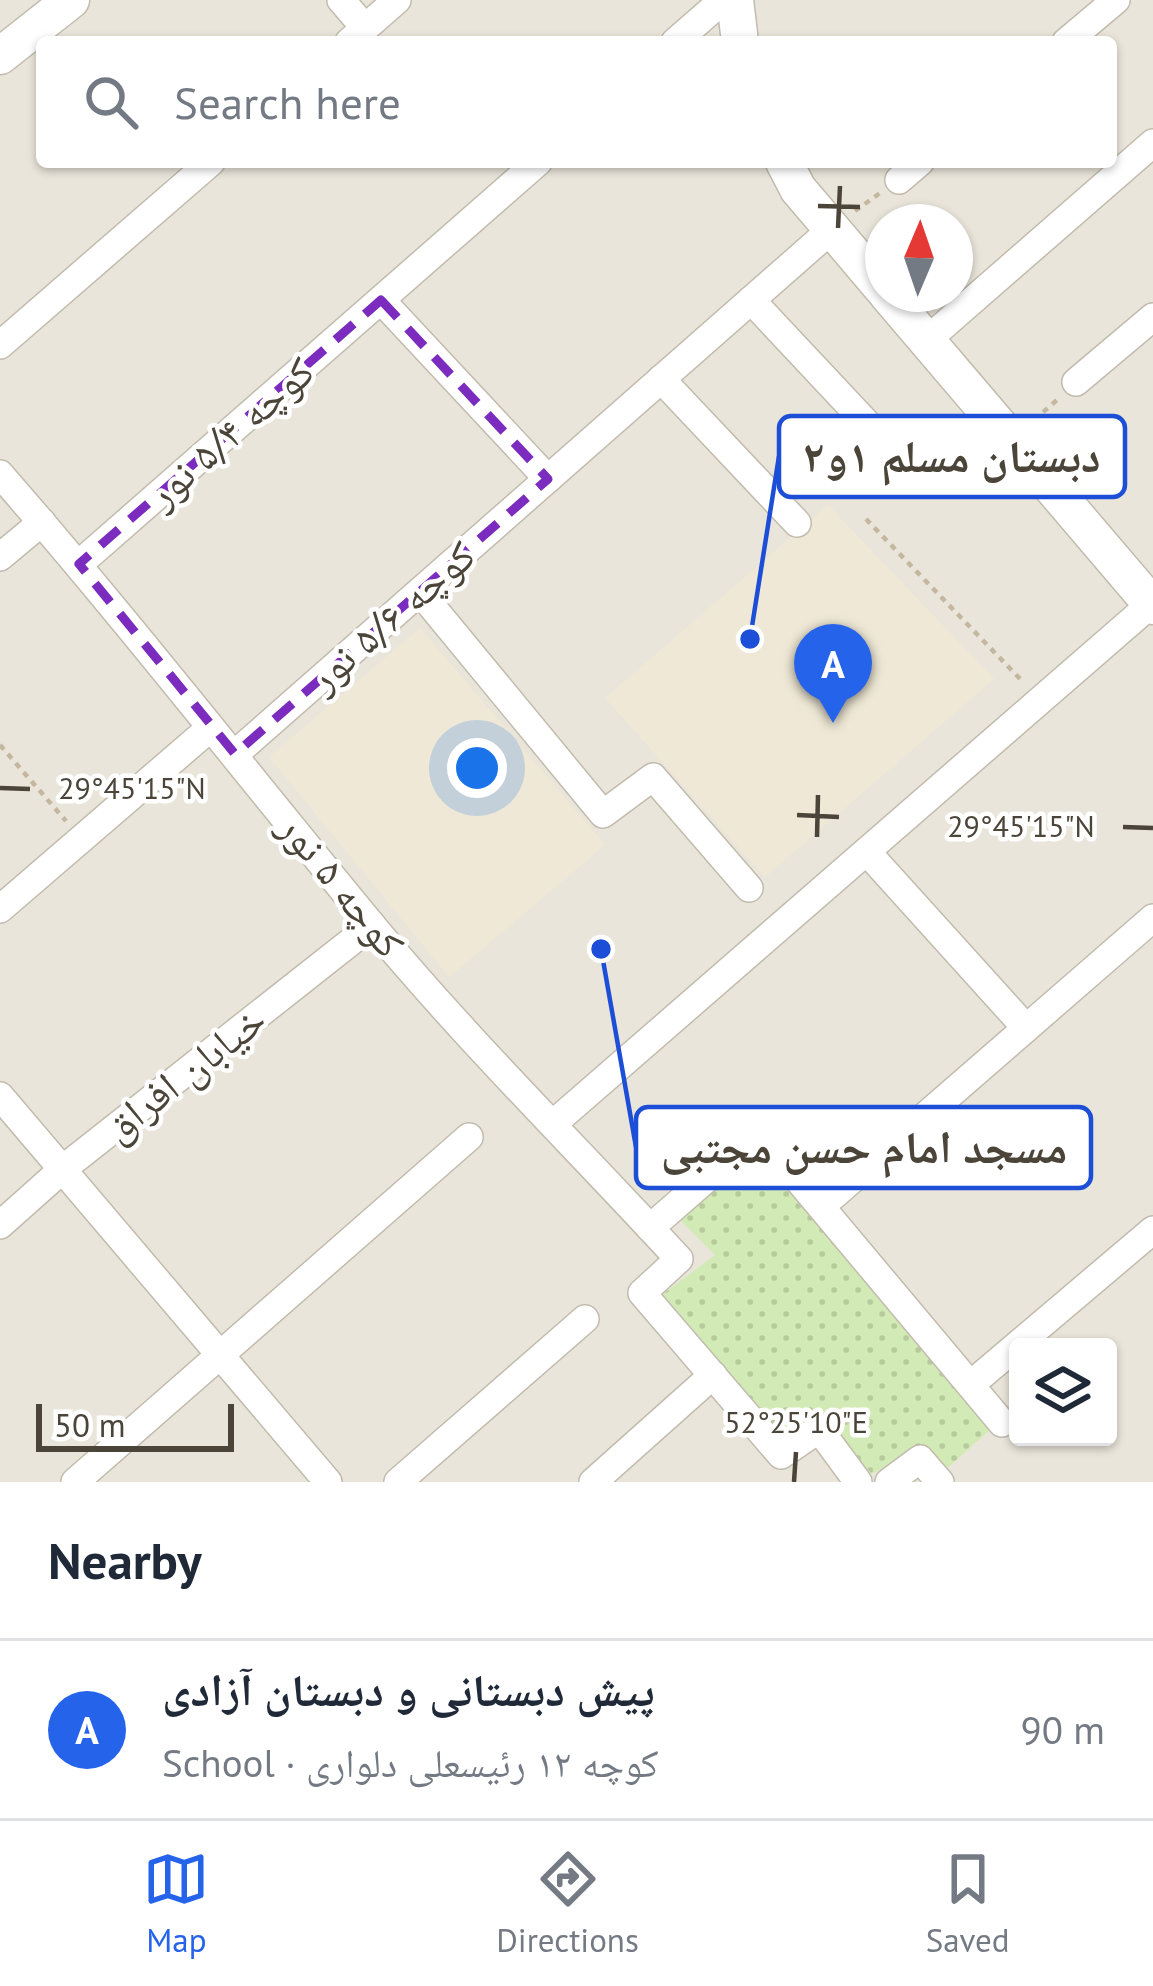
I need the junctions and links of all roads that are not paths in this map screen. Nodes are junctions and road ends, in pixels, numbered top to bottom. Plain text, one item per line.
1 (71, 0) edge
2 (341, 0) edge
3 (398, 0) edge
4 (723, 0) edge
5 (735, 0) edge
6 (1117, 0) edge
7 (357, 35) edge
8 (682, 36) edge
9 (739, 36) edge
10 (1073, 36) edge
11 (0, 56) edge
12 (1153, 143) edge
13 (204, 168) edge
14 (531, 168) edge
15 (787, 168) edge
16 (832, 229) junction
17 (865, 268) edge
18 (381, 300) junction
19 (751, 300) junction
20 (903, 312) edge
21 (1153, 317) edge
22 (927, 340) junction
23 (0, 346) edge
24 (661, 379) junction
25 (1076, 382) road end
26 (888, 446) dead end
27 (0, 474) edge
28 (548, 479) junction
29 (42, 522) junction
30 (797, 523) dead end
31 (0, 557) edge
32 (79, 564) junction
33 (420, 592) junction
34 (1152, 605) edge
35 (209, 729) junction
36 (235, 754) junction
37 (867, 852) junction
38 (749, 888) dead end
39 (0, 909) edge
40 (1153, 918) edge
41 (372, 925) junction
42 (1026, 1028) junction
43 (0, 1096) edge
44 (554, 1123) junction
45 (469, 1136) dead end
46 (64, 1168) junction
47 (833, 1196) dead end
48 (0, 1225) edge
49 (650, 1228) junction
50 (1153, 1230) edge
51 (585, 1319) dead end
52 (219, 1356) junction
53 (713, 1375) junction
54 (982, 1375) dead end
55 (1002, 1423) dead end
56 (75, 1482) edge
57 (328, 1482) edge
58 (398, 1482) edge
59 (593, 1482) edge
60 (859, 1482) edge
61 (890, 1482) edge
62 (940, 1482) edge

1 - 11 street
2 - 7 street
3 - 7 street
4 - 8 street
5 - 9 street
6 - 10 street
12 - 22 street
13 - 23 street
14 - 18 street, کوچه ۵/۴ نور
15 - 16 street
16 - 17 street
16 - 19 street, کوچه ۵/۶ نور
18 - 28 street
18 - 32 street, کوچه ۵/۴ نور
19 - 24 street, کوچه ۵/۶ نور
19 - 26 street
20 - 22 street
21 - 25 street
22 - 34 street
24 - 28 street, کوچه ۵/۶ نور
24 - 30 street
27 - 29 street, کوچه ۵ نور
28 - 33 street, کوچه ۵/۶ نور
29 - 31 street
29 - 32 street, کوچه ۵ نور
32 - 35 street, کوچه ۵ نور
33 - 36 street, کوچه ۵/۶ نور
33 - 38 street
34 - 37 street
35 - 36 street, کوچه ۵ نور
35 - 39 street
36 - 41 street, کوچه ۵ نور
37 - 42 street
37 - 44 street
40 - 42 street
41 - 44 street, کوچه ۵ نور
41 - 46 street, خیابان افراق
42 - 47 street
43 - 46 street
44 - 49 street, کوچه ۵ نور
45 - 52 street
46 - 48 street, خیابان افراق
46 - 52 street
49 - 53 street, کوچه ۵ نور
49 - 55 street
50 - 54 street
51 - 58 street
52 - 56 street
52 - 57 street
53 - 59 street
53 - 60 street
61 - 62 street

